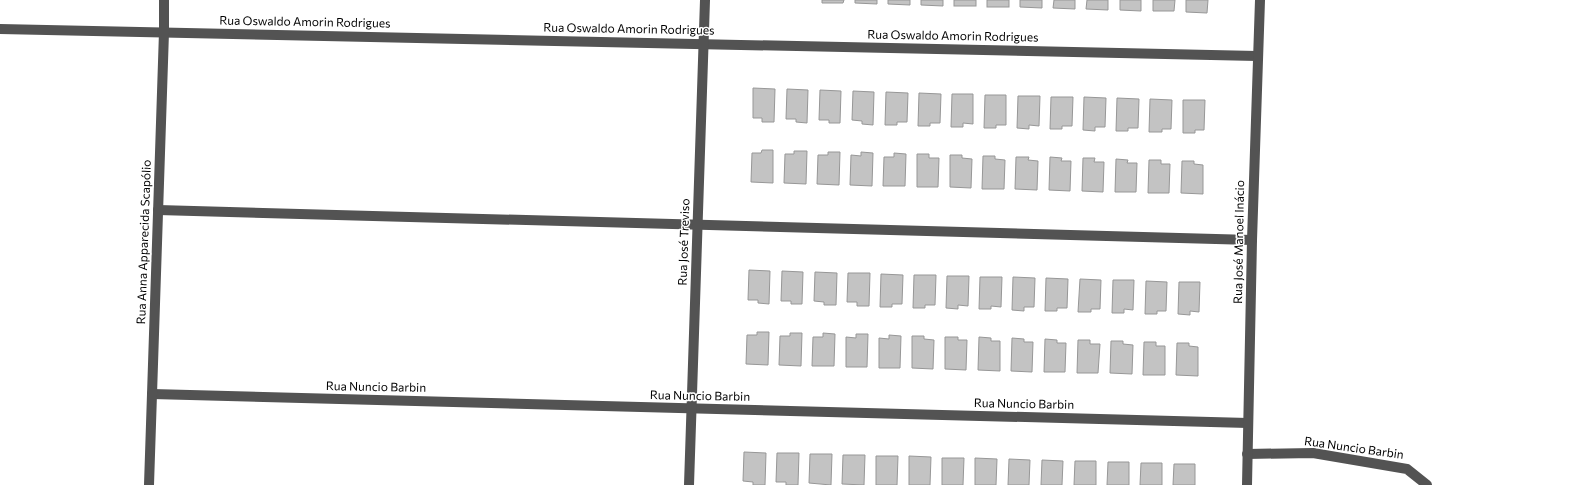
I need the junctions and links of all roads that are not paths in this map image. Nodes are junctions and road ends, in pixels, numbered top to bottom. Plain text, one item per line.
1 (164, 0) edge
2 (706, 0) edge
3 (1260, 0) edge
4 (0, 29) edge
5 (164, 32) junction
6 (704, 44) junction
7 (1257, 56) junction
8 (158, 210) junction
9 (698, 225) junction
10 (1252, 240) junction
11 (152, 394) junction
12 (691, 408) junction
13 (1248, 423) junction
14 (1247, 454) junction
15 (149, 485) edge
16 (689, 485) edge
17 (1247, 485) edge
18 (1427, 485) edge

1 - 5 street, Rua Anna Apparecida Scapólio
2 - 6 street, Rua José Treviso
3 - 7 street, Rua José Manoel Inácio
4 - 5 street, Rua Oswaldo Amorin Rodrigues
5 - 6 street, Rua Oswaldo Amorin Rodrigues
5 - 8 street, Rua Anna Apparecida Scapólio
6 - 7 street, Rua Oswaldo Amorin Rodrigues
6 - 9 street, Rua José Treviso
7 - 10 street, Rua José Manoel Inácio
8 - 9 street
8 - 11 street, Rua Anna Apparecida Scapólio
9 - 10 street
9 - 12 street, Rua José Treviso
10 - 13 street, Rua José Manoel Inácio
11 - 12 street, Rua Nuncio Barbin
11 - 15 street, Rua Anna Apparecida Scapólio
12 - 13 street, Rua Nuncio Barbin
12 - 16 street, Rua José Treviso
13 - 14 street, Rua José Manoel Inácio
14 - 17 street, Rua José Manoel Inácio
14 - 18 street, Rua Nuncio Barbin

